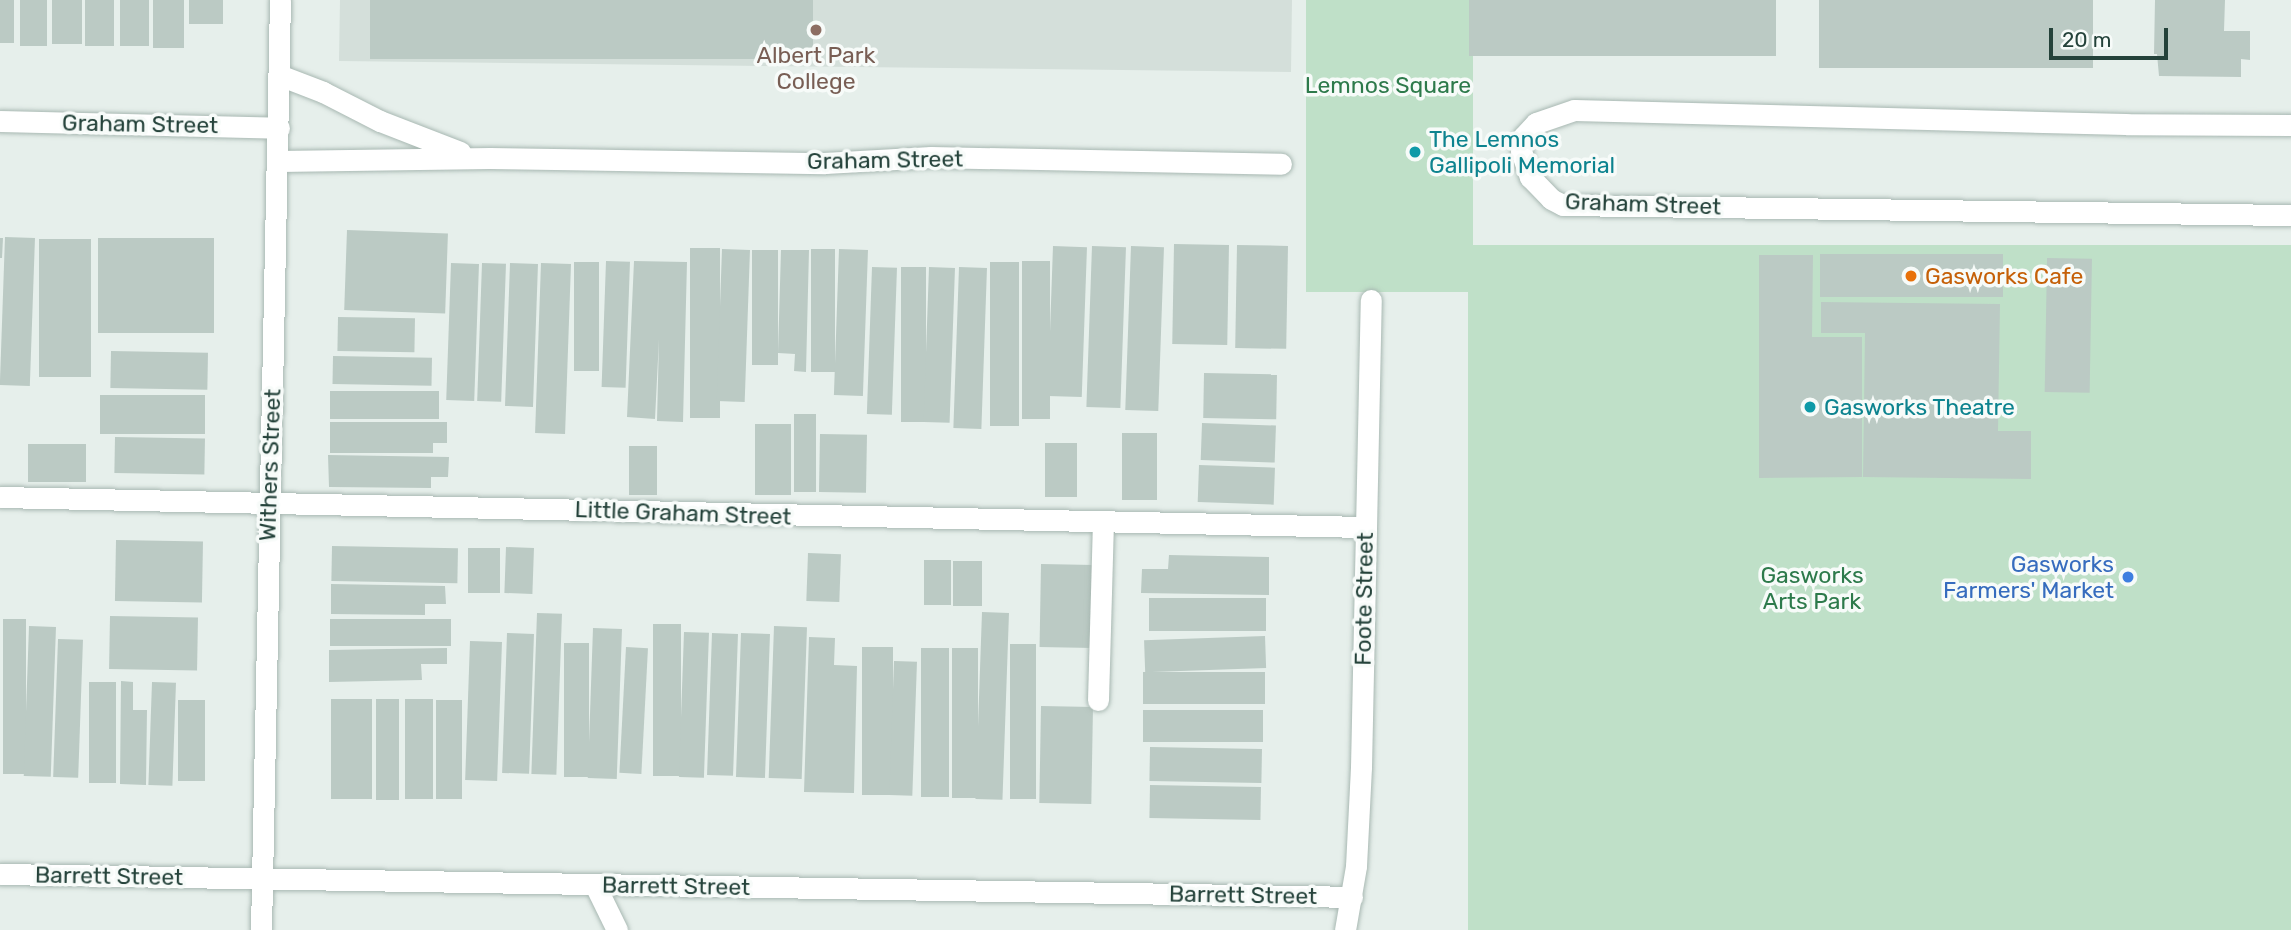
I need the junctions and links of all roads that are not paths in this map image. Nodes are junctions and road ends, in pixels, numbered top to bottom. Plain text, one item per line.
1 (280, 0) edge
2 (279, 75) junction
3 (0, 121) edge
4 (2291, 125) edge
5 (279, 128) junction
6 (490, 158) junction
7 (279, 161) junction
8 (1281, 164) dead end
9 (2291, 215) edge
10 (1371, 300) dead end
11 (0, 498) edge
12 (269, 502) junction
13 (1103, 524) junction
14 (1366, 527) junction
15 (1098, 700) dead end
16 (0, 874) edge
17 (261, 878) junction
18 (595, 885) junction
19 (1352, 897) junction
20 (261, 930) edge
21 (618, 930) edge
22 (1345, 930) edge

1 - 2 street, Withers Street
2 - 5 street, Withers Street
2 - 6 street, Graham Street
3 - 5 street, Graham Street
4 - 9 street, Graham Street
5 - 7 street, Withers Street
6 - 7 street, Graham Street
6 - 8 street, Graham Street
7 - 12 street, Withers Street
10 - 14 street, Foote Street
11 - 12 street, Little Graham Street
12 - 13 street, Little Graham Street
12 - 17 street, Withers Street
13 - 14 street, Little Graham Street
13 - 15 street
14 - 19 street, Foote Street
16 - 17 street, Barrett Street
17 - 18 street, Barrett Street
17 - 20 street, Withers Street
18 - 19 street, Barrett Street
18 - 21 street
19 - 22 street, Foote Street

